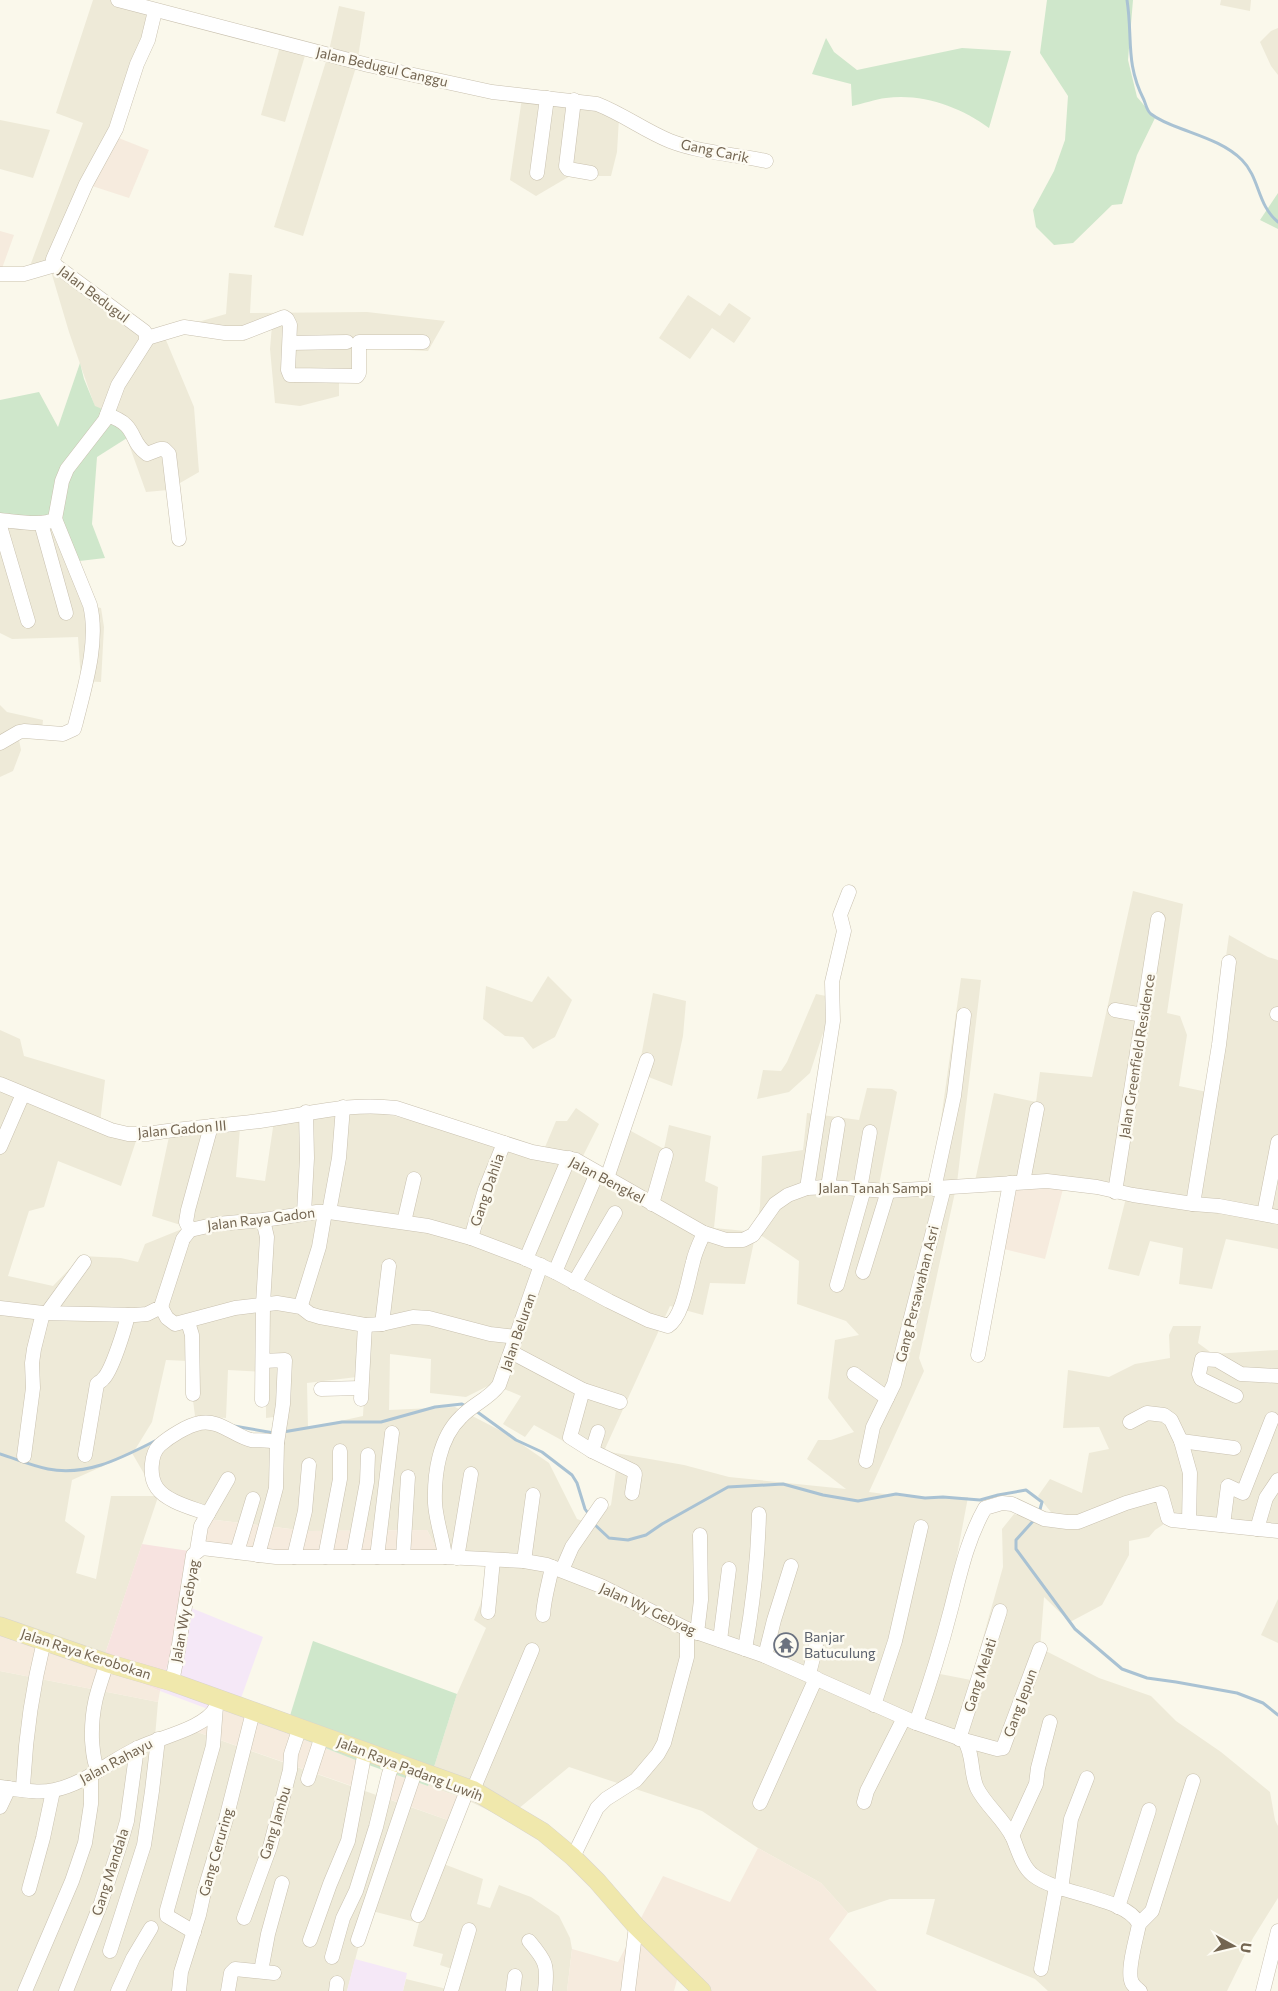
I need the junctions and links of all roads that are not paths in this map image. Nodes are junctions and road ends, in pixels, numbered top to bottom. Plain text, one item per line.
1 (118, 0) edge
2 (155, 11) junction
3 (547, 98) junction
4 (574, 100) junction
5 (612, 110) joint
6 (766, 161) dead end
7 (537, 173) dead end
8 (591, 173) dead end
9 (55, 265) junction
10 (0, 274) edge
11 (147, 338) junction
12 (347, 342) dead end
13 (423, 342) dead end
14 (290, 343) junction
15 (107, 415) junction
16 (55, 518) junction
17 (0, 520) edge
18 (41, 523) junction
19 (0, 526) edge
20 (179, 539) dead end
21 (66, 613) dead end
22 (28, 621) dead end
23 (0, 743) edge
24 (849, 892) dead end
25 (1158, 919) dead end
26 (1229, 962) dead end
27 (1114, 1010) dead end
28 (964, 1014) dead end
29 (1144, 1015) junction
30 (647, 1060) dead end
31 (0, 1084) edge
32 (22, 1094) junction
33 (343, 1107) junction
34 (1037, 1109) dead end
35 (306, 1112) junction
36 (838, 1124) dead end
37 (211, 1126) junction
38 (870, 1132) dead end
39 (476, 1134) joint
40 (1278, 1142) edge
41 (504, 1143) junction
42 (0, 1148) edge
43 (666, 1155) dead end
44 (569, 1158) junction
45 (602, 1175) junction
46 (414, 1179) dead end
47 (1017, 1182) junction
48 (828, 1187) junction
49 (807, 1188) junction
50 (939, 1188) junction
51 (862, 1189) junction
52 (888, 1190) junction
53 (1115, 1192) junction
54 (652, 1204) junction
55 (1193, 1204) junction
56 (327, 1212) junction
57 (304, 1213) junction
58 (615, 1213) dead end
59 (1264, 1214) junction
60 (1278, 1218) edge
61 (264, 1220) junction
62 (404, 1222) junction
63 (190, 1230) junction
64 (704, 1233) junction
65 (471, 1238) junction
66 (526, 1259) junction
67 (84, 1262) dead end
68 (541, 1265) junction
69 (389, 1266) dead end
70 (555, 1272) junction
71 (863, 1272) dead end
72 (574, 1283) junction
73 (837, 1285) dead end
74 (302, 1302) dead end
75 (263, 1304) junction
76 (161, 1307) junction
77 (0, 1311) edge
78 (45, 1313) junction
79 (128, 1315) junction
80 (188, 1322) junction
81 (365, 1324) junction
82 (382, 1324) junction
83 (516, 1338) junction
84 (511, 1352) junction
85 (978, 1355) dead end
86 (263, 1361) junction
87 (854, 1374) dead end
88 (1278, 1376) edge
89 (321, 1389) dead end
90 (583, 1390) junction
91 (192, 1394) dead end
92 (1236, 1396) dead end
93 (887, 1398) junction
94 (262, 1400) dead end
95 (620, 1402) dead end
96 (1272, 1419) dead end
97 (1130, 1422) dead end
98 (598, 1432) dead end
99 (392, 1433) dead end
100 (278, 1435) junction
101 (1181, 1441) junction
102 (1234, 1448) dead end
103 (340, 1451) dead end
104 (592, 1451) junction
105 (85, 1455) dead end
106 (368, 1455) dead end
107 (24, 1456) dead end
108 (866, 1461) dead end
109 (309, 1464) dead end
110 (471, 1474) dead end
111 (408, 1477) dead end
112 (228, 1479) dead end
113 (1278, 1480) edge
114 (632, 1493) dead end
115 (533, 1495) dead end
116 (253, 1499) dead end
117 (598, 1509) dead end
118 (208, 1514) junction
119 (759, 1514) dead end
120 (1189, 1522) junction
121 (1223, 1525) junction
122 (921, 1527) dead end
123 (1258, 1529) junction
124 (1278, 1531) edge
125 (700, 1535) dead end
126 (197, 1550) junction
127 (237, 1552) junction
128 (258, 1555) junction
129 (294, 1557) junction
130 (325, 1557) junction
131 (353, 1557) junction
132 (378, 1557) junction
133 (403, 1557) junction
134 (451, 1557) junction
135 (493, 1560) junction
136 (524, 1561) junction
137 (791, 1566) dead end
138 (557, 1568) junction
139 (729, 1569) dead end
140 (1000, 1611) dead end
141 (488, 1612) dead end
142 (543, 1615) dead end
143 (0, 1626) edge
144 (696, 1633) junction
145 (44, 1640) junction
146 (720, 1640) junction
147 (816, 1646) dead end
148 (1040, 1648) dead end
149 (745, 1649) junction
150 (532, 1650) dead end
151 (765, 1656) junction
152 (107, 1663) junction
153 (812, 1676) junction
154 (172, 1682) junction
155 (217, 1702) junction
156 (874, 1705) junction
157 (253, 1712) junction
158 (910, 1721) junction
159 (1050, 1722) dead end
160 (300, 1727) junction
161 (322, 1736) junction
162 (158, 1739) junction
163 (962, 1739) junction
164 (137, 1748) junction
165 (365, 1751) junction
166 (394, 1761) junction
167 (416, 1769) junction
168 (94, 1773) junction
169 (308, 1778) dead end
170 (1087, 1778) dead end
171 (1192, 1781) dead end
172 (11, 1788) edge
173 (470, 1789) junction
174 (54, 1790) junction
175 (864, 1802) dead end
176 (760, 1803) dead end
177 (0, 1807) edge
178 (1149, 1810) dead end
179 (1012, 1836) junction
180 (573, 1857) junction
181 (282, 1883) dead end
182 (1058, 1888) junction
183 (29, 1889) dead end
184 (1118, 1907) junction
185 (418, 1915) dead end
186 (244, 1918) dead end
187 (1139, 1924) junction
188 (636, 1926) junction
189 (151, 1928) dead end
190 (469, 1930) dead end
191 (1278, 1931) edge
192 (194, 1932) junction
193 (310, 1940) dead end
194 (358, 1940) dead end
195 (529, 1942) dead end
196 (110, 1950) dead end
197 (332, 1957) dead end
198 (1041, 1969) dead end
199 (515, 1976) dead end
200 (230, 1985) edge
201 (25, 1991) edge
202 (66, 1991) edge
203 (118, 1991) edge
204 (179, 1991) edge
205 (452, 1991) edge
206 (513, 1991) edge
207 (545, 1991) edge
208 (628, 1991) edge
209 (702, 1991) edge
210 (1140, 1991) edge
211 (1263, 1991) edge

1 - 2 street
2 - 3 street, Jalan Bedugul Canggu
2 - 9 street, Jalan Bedugul
3 - 4 street, Jalan Bedugul Canggu
3 - 7 street
4 - 5 street, Jalan Bedugul Canggu
4 - 8 street
5 - 6 street, Gang Carik
9 - 10 street
9 - 11 street, Jalan Bedugul
11 - 14 street
11 - 15 street
12 - 14 street
13 - 14 street
15 - 16 street
15 - 20 street
16 - 18 street
16 - 23 street
17 - 18 street
18 - 21 street
19 - 22 street
24 - 49 street
25 - 29 street, Jalan Greenfield Residence
26 - 55 street
27 - 29 street
28 - 50 street, Gang Persawahan Asri
29 - 53 street, Jalan Greenfield Residence
30 - 45 street
31 - 32 street, Jalan Gadon III
32 - 37 street, Jalan Gadon III
32 - 42 street
33 - 35 street, Jalan Gadon III
33 - 39 street, Jalan Gadon III
33 - 56 street
34 - 47 street
35 - 37 street, Jalan Gadon III
35 - 57 street
36 - 48 street
37 - 63 street
38 - 51 street
39 - 41 street, Jalan Bengkel
40 - 59 street
41 - 44 street, Jalan Bengkel
41 - 65 street, Gang Dahlia
43 - 54 street
44 - 45 street, Jalan Bengkel
44 - 66 street
45 - 54 street, Jalan Bengkel
45 - 70 street
46 - 62 street
47 - 50 street, Jalan Tanah Sampi
47 - 53 street, Jalan Tanah Sampi
47 - 85 street
48 - 49 street, Jalan Tanah Sampi
48 - 51 street, Jalan Tanah Sampi
49 - 64 street, Jalan Tanah Sampi
50 - 52 street, Jalan Tanah Sampi
50 - 93 street, Gang Persawahan Asri
51 - 52 street, Jalan Tanah Sampi
51 - 73 street
52 - 71 street
53 - 55 street, Jalan Tanah Sampi
54 - 64 street, Jalan Bengkel
55 - 59 street, Jalan Tanah Sampi
56 - 57 street, Jalan Raya Gadon
56 - 62 street, Jalan Raya Gadon
56 - 74 street
57 - 61 street, Jalan Raya Gadon
58 - 72 street
59 - 60 street, Jalan Tanah Sampi
61 - 63 street, Jalan Raya Gadon
61 - 75 street
62 - 65 street, Jalan Raya Gadon
63 - 76 street, Jalan Raya Gadon
64 - 72 street
65 - 66 street, Jalan Raya Gadon
66 - 68 street, Jalan Raya Gadon
67 - 78 street
68 - 70 street
68 - 83 street, Jalan Beluran
69 - 82 street
70 - 72 street
75 - 80 street
75 - 81 street
75 - 86 street
76 - 79 street
76 - 80 street
77 - 78 street
78 - 79 street
78 - 107 street
79 - 105 street
80 - 91 street
81 - 82 street
81 - 89 street
82 - 83 street
83 - 84 street, Jalan Beluran
84 - 90 street
84 - 134 street, Jalan Beluran
86 - 94 street
86 - 100 street
87 - 93 street
88 - 92 street
90 - 95 street
90 - 104 street
93 - 108 street, Gang Persawahan Asri
96 - 121 street
97 - 101 street
98 - 104 street
99 - 132 street
100 - 118 street
100 - 128 street
101 - 102 street
101 - 120 street
103 - 130 street
104 - 114 street
106 - 131 street
109 - 129 street
110 - 134 street
111 - 133 street
112 - 118 street
113 - 123 street
115 - 136 street
116 - 127 street
117 - 138 street
118 - 126 street
119 - 149 street
120 - 121 street
120 - 158 street
121 - 123 street
122 - 156 street
123 - 124 street
125 - 144 street
126 - 127 street, Jalan Wy Gebyag
126 - 154 street, Jalan Wy Gebyag
127 - 128 street, Jalan Wy Gebyag
128 - 129 street, Jalan Wy Gebyag
129 - 130 street, Jalan Wy Gebyag
130 - 131 street, Jalan Wy Gebyag
131 - 132 street, Jalan Wy Gebyag
132 - 133 street, Jalan Wy Gebyag
133 - 134 street, Jalan Wy Gebyag
134 - 135 street, Jalan Wy Gebyag
135 - 136 street, Jalan Wy Gebyag
135 - 141 street
136 - 138 street, Jalan Wy Gebyag
137 - 151 street
138 - 142 street
138 - 144 street, Jalan Wy Gebyag
139 - 146 street
140 - 163 street, Gang Melati
143 - 145 main road, Jalan Raya Kerobokan
144 - 146 street, Jalan Wy Gebyag
144 - 180 street
145 - 152 main road, Jalan Raya Kerobokan
145 - 172 street
146 - 149 street, Jalan Wy Gebyag
147 - 153 street
148 - 163 street, Gang Jepun
149 - 151 street, Jalan Wy Gebyag
150 - 173 street
151 - 153 street, Jalan Wy Gebyag
152 - 154 main road, Jalan Raya Kerobokan
152 - 168 street
153 - 156 street, Jalan Wy Gebyag
153 - 176 street
154 - 155 main road, Jalan Raya Padang Luwih
155 - 157 main road, Jalan Raya Padang Luwih
155 - 162 street, Jalan Rahayu
155 - 192 street
156 - 158 street, Jalan Wy Gebyag
157 - 160 main road, Jalan Raya Padang Luwih
157 - 192 street, Gang Ceruring
158 - 163 street, Jalan Wy Gebyag
158 - 175 street
159 - 179 street
160 - 161 main road, Jalan Raya Padang Luwih
160 - 186 street, Gang Jambu
161 - 165 main road, Jalan Raya Padang Luwih
161 - 169 street
162 - 164 street, Jalan Rahayu
162 - 196 street
163 - 179 street
164 - 168 street, Jalan Rahayu
164 - 202 street, Gang Mandala
165 - 166 main road, Jalan Raya Padang Luwih
165 - 193 street
166 - 167 main road, Jalan Raya Padang Luwih
166 - 197 street
167 - 173 main road, Jalan Raya Padang Luwih
167 - 194 street
168 - 174 street, Jalan Rahayu
168 - 201 street
170 - 182 street
171 - 187 street
172 - 174 street, Jalan Rahayu
172 - 177 street
173 - 180 main road, Jalan Raya Padang Luwih
173 - 185 street
174 - 183 street
178 - 184 street
179 - 182 street
180 - 188 main road, Jalan Raya Padang Luwih
181 - 200 street
182 - 184 street
182 - 198 street
184 - 187 street
187 - 210 street
188 - 208 street
188 - 209 main road, Jalan Raya Padang Luwih
189 - 203 street
190 - 205 street
191 - 211 street
192 - 204 street, Gang Ceruring
195 - 207 street
199 - 206 street

